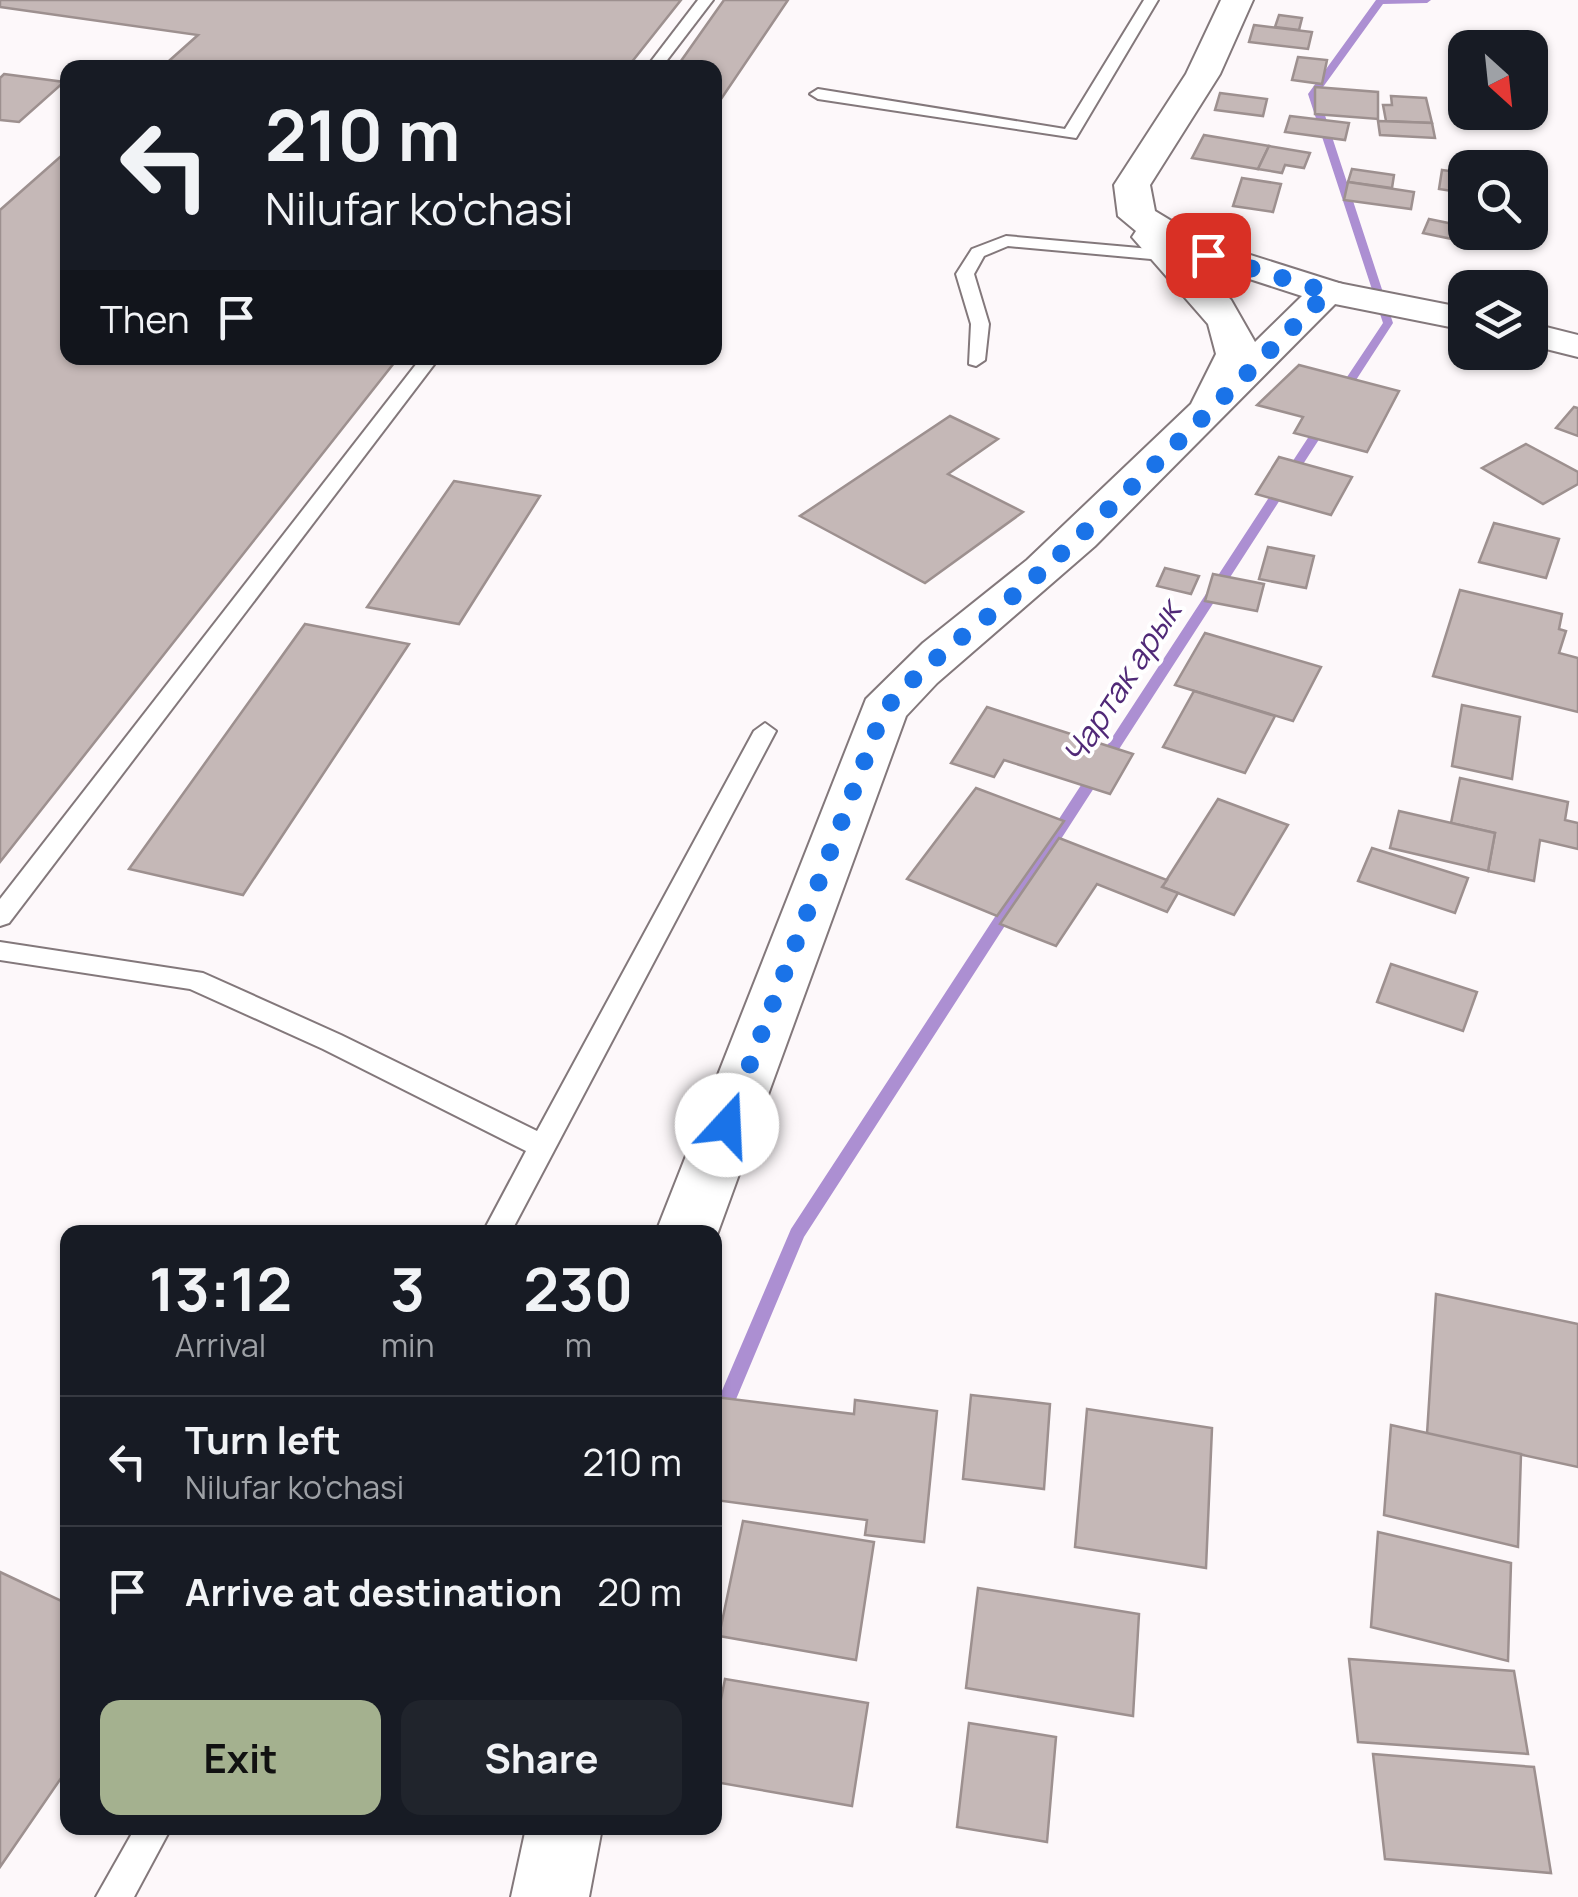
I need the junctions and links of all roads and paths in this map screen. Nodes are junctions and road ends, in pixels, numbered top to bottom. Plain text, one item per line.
1 (706, 0) edge
2 (1151, 0) edge
3 (1237, 0) edge
4 (659, 60) edge
5 (818, 94) dead end
6 (1135, 200) junction
7 (1162, 255) junction
8 (1328, 292) junction
9 (1448, 316) edge
10 (1548, 338) edge
11 (1578, 346) edge
12 (976, 360) dead end
13 (425, 365) edge
14 (1209, 411) junction
15 (765, 731) dead end
16 (0, 917) edge
17 (0, 951) edge
18 (545, 1148) junction
19 (500, 1225) edge
20 (690, 1225) edge
21 (150, 1835) edge
22 (563, 1835) edge
23 (114, 1897) edge
24 (550, 1897) edge

1 - 4 lane
2 - 5 lane
3 - 6 street
6 - 7 street
6 - 8 street
7 - 12 lane
7 - 14 street
8 - 9 street
8 - 14 street
10 - 11 street
13 - 16 lane
14 - 20 street
15 - 18 lane
17 - 18 lane
18 - 19 lane
21 - 23 lane
22 - 24 street

